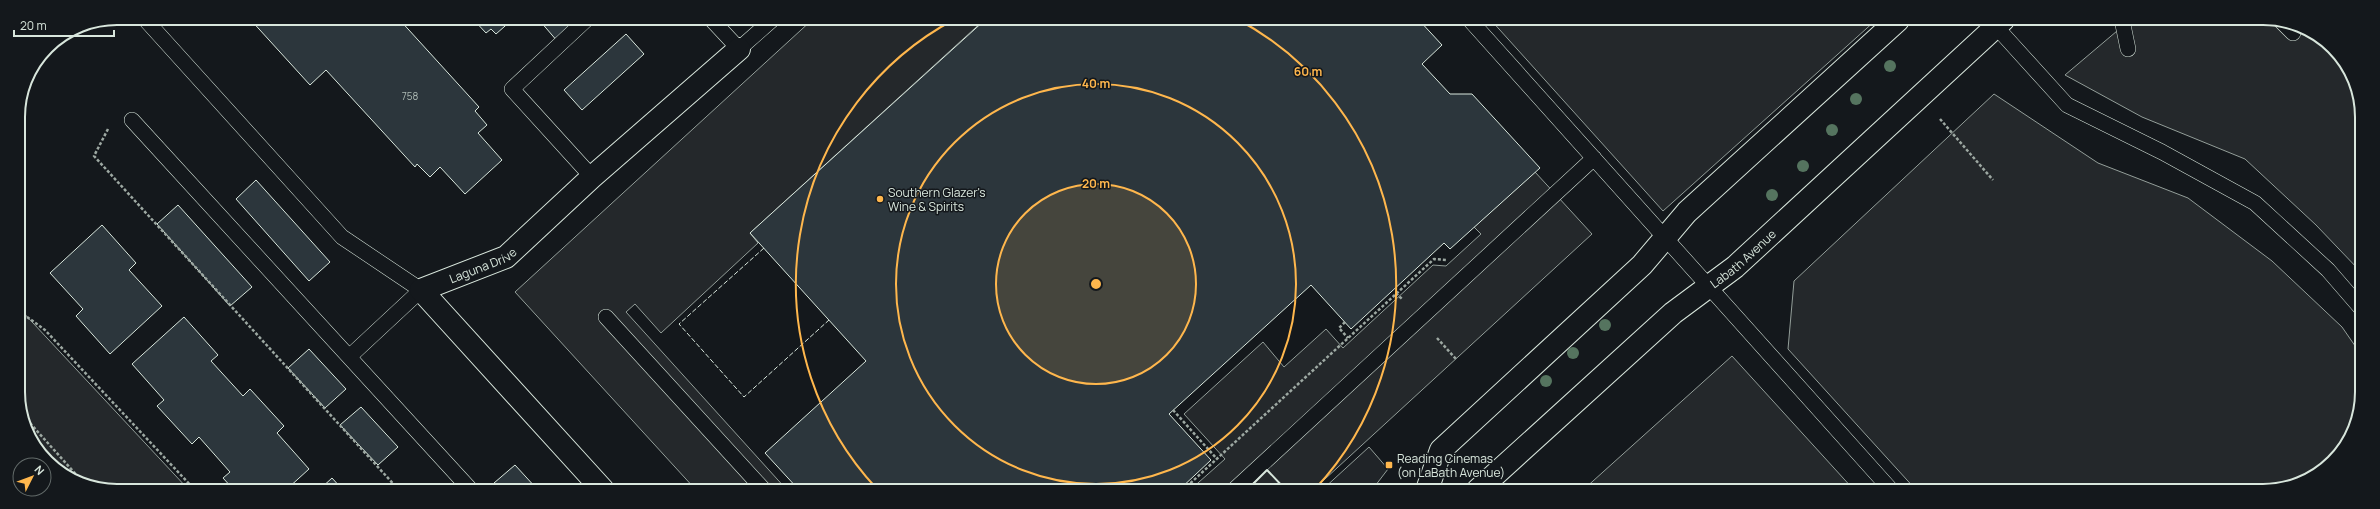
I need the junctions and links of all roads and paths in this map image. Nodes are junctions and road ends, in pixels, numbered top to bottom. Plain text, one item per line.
1 (150, 25) edge
2 (581, 25) edge
3 (717, 25) edge
4 (766, 25) edge
5 (1474, 25) edge
6 (1893, 25) edge
7 (1993, 25) edge
8 (1999, 25) edge
9 (2123, 25) edge
10 (2289, 29) edge
11 (2293, 33) dead end
12 (739, 49) junction
13 (2128, 49) dead end
14 (1940, 119) dead end
15 (132, 120) dead end
16 (94, 156) dead end
17 (1594, 158) junction
18 (592, 177) junction
19 (1993, 180) dead end
20 (1665, 237) junction
21 (1449, 257) dead end
22 (1708, 286) junction
23 (421, 290) junction
24 (2355, 301) edge
25 (25, 315) edge
26 (606, 317) dead end
27 (1345, 322) dead end
28 (1348, 338) junction
29 (349, 357) junction
30 (1173, 410) dead end
31 (31, 424) edge
32 (1217, 459) junction
33 (77, 475) edge
34 (189, 484) edge
35 (393, 484) edge
36 (465, 484) edge
37 (598, 484) edge
38 (759, 484) edge
39 (1190, 484) edge
40 (1241, 484) edge
41 (1429, 484) edge
42 (1485, 484) edge
43 (1887, 484) edge

1 - 23 lane
2 - 18 lane
3 - 12 lane
4 - 12 lane
5 - 17 lane
6 - 20 street
7 - 22 street, Labath Avenue
8 - 24 lane
9 - 13 lane
10 - 11 lane
12 - 18 street, Laguna Drive
14 - 19 path
15 - 29 lane
16 - 35 path
17 - 20 lane
17 - 40 lane
18 - 23 street, Laguna Drive
20 - 22 lane
20 - 41 street
21 - 28 path
22 - 42 street, Labath Avenue
22 - 43 lane
23 - 29 lane
23 - 37 street
25 - 34 path
26 - 38 lane
27 - 28 path
28 - 32 path
29 - 36 lane
30 - 32 path
31 - 33 path
32 - 39 path

